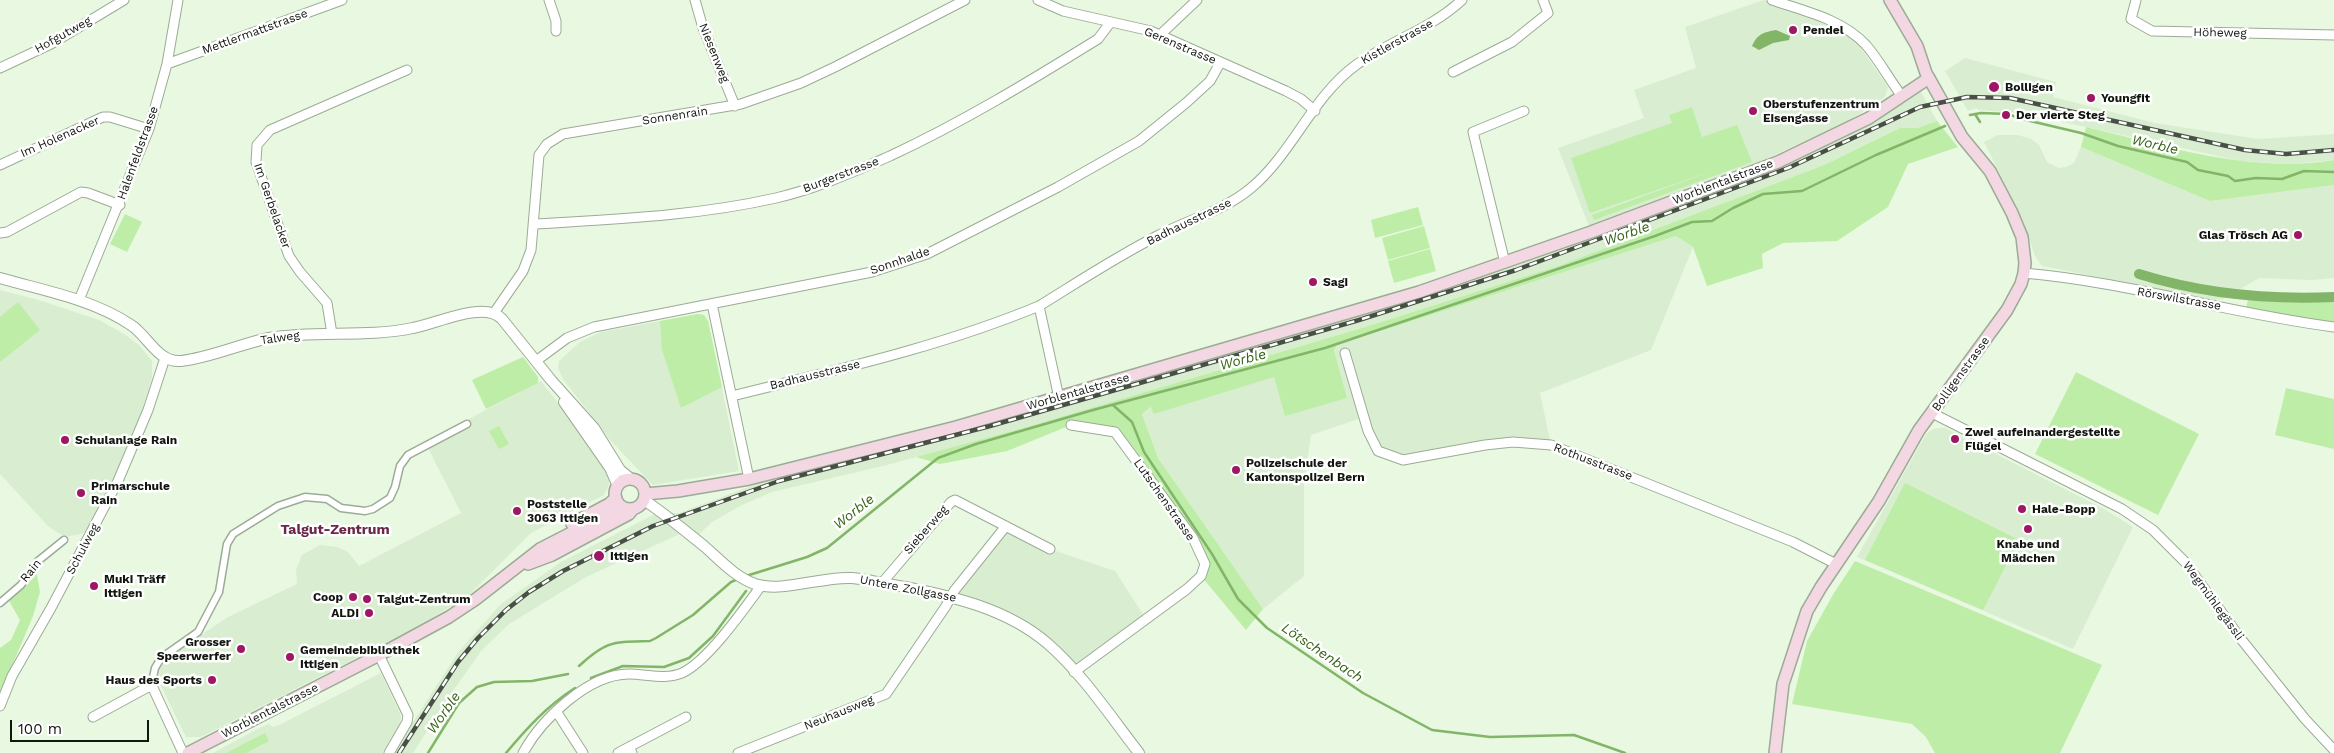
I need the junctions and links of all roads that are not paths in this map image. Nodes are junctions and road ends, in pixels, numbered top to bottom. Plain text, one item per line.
1 (124, 0) edge
2 (178, 0) edge
3 (342, 0) edge
4 (548, 0) edge
5 (696, 0) edge
6 (965, 0) edge
7 (1038, 0) edge
8 (1197, 0) edge
9 (1462, 0) edge
10 (1543, 0) edge
11 (1772, 0) edge
12 (1890, 0) edge
13 (2136, 0) edge
14 (1110, 23) junction
15 (556, 31) dead end
16 (1160, 35) junction
17 (2334, 35) edge
18 (1220, 63) junction
19 (167, 64) junction
20 (0, 68) edge
21 (407, 70) dead end
22 (1453, 72) dead end
23 (1929, 78) junction
24 (1901, 95) junction
25 (735, 106) junction
26 (1315, 110) junction
27 (1524, 111) dead end
28 (149, 129) junction
29 (0, 165) edge
30 (120, 205) junction
31 (535, 224) junction
32 (0, 233) edge
33 (1505, 262) junction
34 (2024, 273) junction
35 (0, 278) edge
36 (80, 300) junction
37 (712, 304) junction
38 (1039, 306) junction
39 (494, 313) junction
40 (2334, 327) edge
41 (332, 334) junction
42 (1345, 353) dead end
43 (165, 358) junction
44 (536, 361) junction
45 (551, 380) junction
46 (732, 396) junction
47 (1059, 398) junction
48 (1932, 413) junction
49 (467, 424) dead end
50 (1071, 425) dead end
51 (631, 479) junction
52 (750, 480) junction
53 (618, 486) junction
54 (644, 497) junction
55 (624, 505) junction
56 (1006, 526) junction
57 (64, 540) dead end
58 (1050, 549) dead end
59 (1836, 564) junction
60 (882, 583) junction
61 (757, 584) junction
62 (950, 596) junction
63 (0, 603) edge
64 (380, 655) junction
65 (1074, 672) junction
66 (151, 687) junction
67 (0, 706) edge
68 (556, 711) junction
69 (94, 717) dead end
70 (686, 717) dead end
71 (631, 750) edge
72 (2334, 750) edge
73 (184, 753) edge
74 (188, 753) edge
75 (389, 753) edge
76 (523, 753) edge
77 (582, 753) edge
78 (618, 753) edge
79 (738, 753) edge
80 (1139, 753) edge
81 (1775, 753) edge

1 - 20 street, Hofgutweg
2 - 19 street, Halenfeldstrasse
3 - 19 street, Mettlermattstrasse
4 - 15 street
5 - 25 street, Niesenweg
6 - 25 street, Sonnenrain
7 - 14 street, Gerenstrasse
8 - 16 street
9 - 26 street, Kistlerstrasse
10 - 22 street
11 - 24 street
12 - 23 main road, Bolligenstrasse
13 - 17 street, Höheweg
14 - 16 street, Gerenstrasse
14 - 31 street, Burgerstrasse
16 - 18 street, Gerenstrasse
18 - 26 street, Gerenstrasse
18 - 37 street, Sonnhalde
19 - 28 street, Halenfeldstrasse
21 - 41 street, Im Gerbelacker
23 - 24 main road, Worblentalstrasse
23 - 34 main road, Bolligenstrasse
24 - 33 main road, Worblentalstrasse
25 - 31 street, Sonnenrain
26 - 38 street, Badhausstrasse
27 - 33 street
28 - 29 street, Im Holenacker
28 - 30 street, Halenfeldstrasse
30 - 32 street
30 - 36 street, Halenfeldstrasse
31 - 39 street, Sonnenrain
33 - 47 main road, Worblentalstrasse
34 - 40 street, Rörswilstrasse
34 - 48 main road, Bolligenstrasse
35 - 36 street
36 - 43 street
37 - 44 street, Sonnhalde
37 - 46 street
38 - 46 street, Badhausstrasse
38 - 47 street
39 - 41 street, Talweg
39 - 44 street
41 - 43 street, Talweg
42 - 59 street, Rothusstrasse
43 - 67 street, Schulweg
44 - 45 street
45 - 51 street
45 - 53 street
46 - 52 street
47 - 52 main road, Worblentalstrasse
48 - 59 main road, Bolligenstrasse
48 - 72 street, Wegmühlegässli
49 - 66 street
50 - 65 street, Lutschenstrasse
51 - 53 main road
51 - 54 main road
52 - 54 main road, Worblentalstrasse
53 - 55 main road
54 - 55 main road
54 - 61 street
55 - 64 main road, Worblentalstrasse
56 - 58 street, Sieberweg
56 - 60 street, Sieberweg
56 - 62 street
57 - 63 street, Rain
59 - 81 main road, Bolligenstrasse
60 - 61 street, Untere Zollgasse
60 - 62 street, Untere Zollgasse
61 - 68 street
62 - 65 street, Untere Zollgasse
62 - 79 street, Neuhausweg
64 - 74 main road, Worblentalstrasse
64 - 75 street
65 - 80 street, Untere Zollgasse
66 - 69 street
66 - 73 street
68 - 76 street
68 - 77 street
70 - 71 street
71 - 78 street

